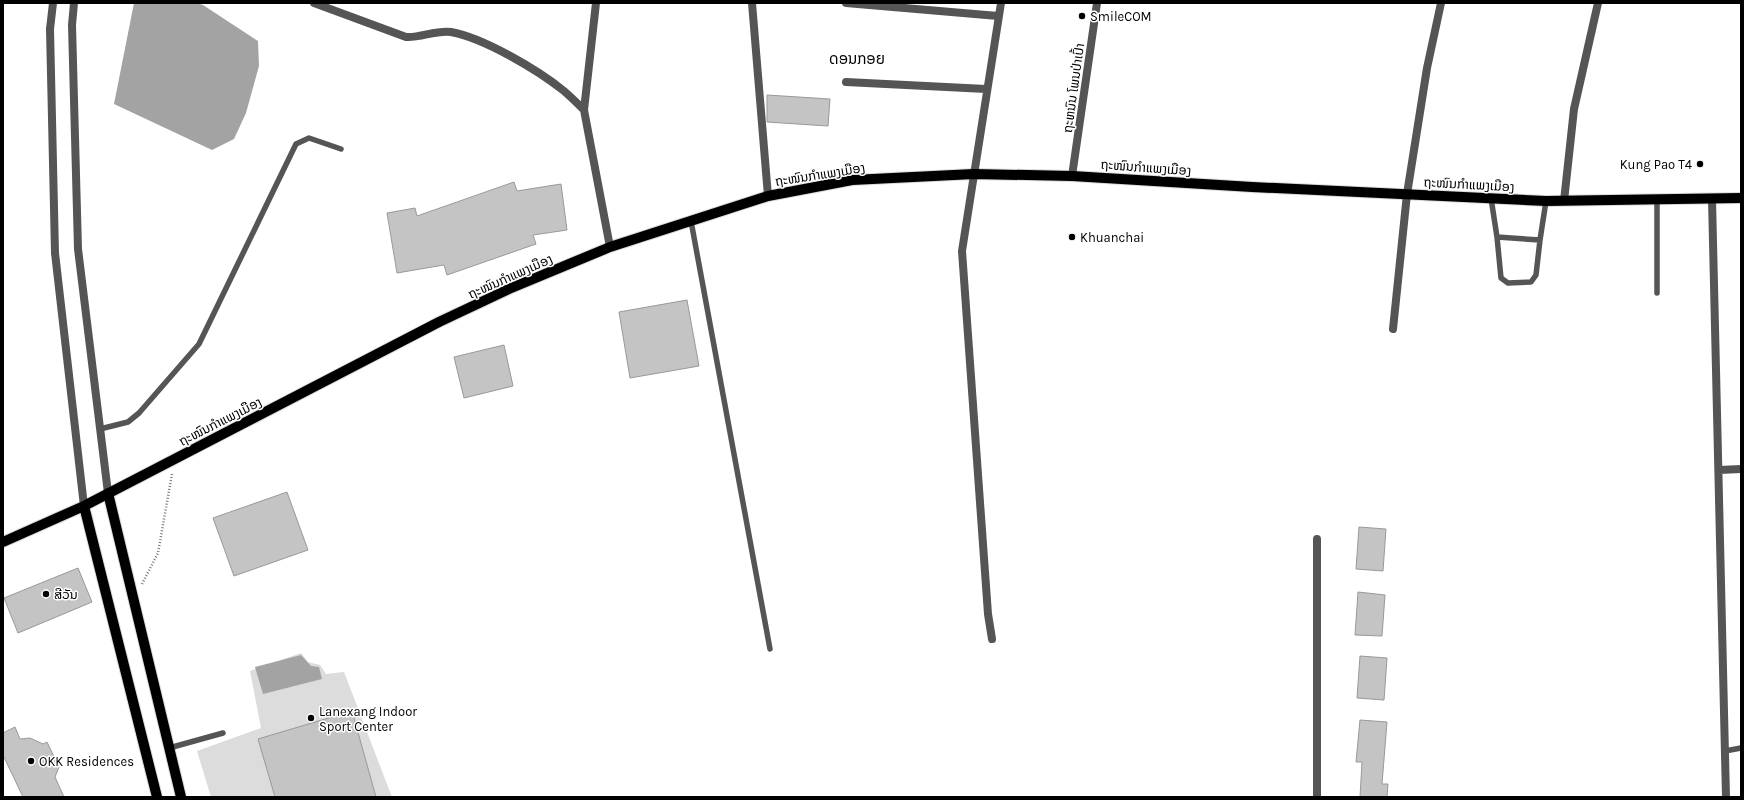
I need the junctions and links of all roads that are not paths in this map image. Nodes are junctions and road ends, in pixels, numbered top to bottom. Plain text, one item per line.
1 (53, 3) edge
2 (74, 3) edge
3 (314, 3) edge
4 (596, 3) edge
5 (752, 3) edge
6 (846, 3) edge
7 (1001, 3) edge
8 (1097, 3) edge
9 (1441, 3) edge
10 (1598, 3) edge
11 (334, 6) edge
12 (998, 16) junction
13 (846, 82) dead end
14 (986, 89) junction
15 (584, 110) junction
16 (341, 148) dead end
17 (974, 174) junction
18 (1072, 176) junction
19 (1407, 194) junction
20 (768, 196) junction
21 (1491, 198) junction
22 (1741, 198) edge
23 (1712, 199) junction
24 (1657, 200) junction
25 (1546, 201) junction
26 (1564, 201) junction
27 (691, 220) junction
28 (1498, 237) junction
29 (1540, 240) junction
30 (610, 247) junction
31 (1657, 292) dead end
32 (1393, 329) dead end
33 (100, 429) junction
34 (1741, 469) edge
35 (1719, 470) junction
36 (108, 494) junction
37 (84, 506) junction
38 (1317, 539) dead end
39 (3, 542) edge
40 (992, 639) dead end
41 (770, 649) dead end
42 (223, 733) dead end
43 (169, 748) junction
44 (1741, 748) edge
45 (1725, 751) junction
46 (157, 797) edge
47 (181, 797) edge
48 (1317, 797) edge
49 (1726, 797) edge

1 - 37 street
2 - 33 street
3 - 11 street
4 - 15 street
5 - 20 street
6 - 12 street
7 - 12 street
8 - 18 street, ຖະຫນົນ ໂພນປ່າເປົ້າ
9 - 19 street
10 - 26 street
11 - 15 street
12 - 14 street
13 - 14 street
14 - 17 street
15 - 30 street
16 - 33 lane
17 - 18 main road, ຖະໜົນກຳແພງເມືອງ
17 - 20 main road, ຖະໜົນກຳແພງເມືອງ
17 - 40 street
18 - 19 main road, ຖະໜົນກຳແພງເມືອງ
19 - 21 main road, ຖະໜົນກຳແພງເມືອງ
19 - 32 street
20 - 27 main road, ຖະໜົນກຳແພງເມືອງ
21 - 25 main road, ຖະໜົນກຳແພງເມືອງ
21 - 28 lane
22 - 23 main road, ຖະໜົນກຳແພງເມືອງ
23 - 24 main road, ຖະໜົນກຳແພງເມືອງ
23 - 35 street
24 - 26 main road, ຖະໜົນກຳແພງເມືອງ
24 - 31 lane
25 - 26 main road, ຖະໜົນກຳແພງເມືອງ
25 - 29 lane
27 - 30 main road, ຖະໜົນກຳແພງເມືອງ
27 - 41 lane
28 - 29 lane
28 - 29 lane
30 - 36 main road, ຖະໜົນກຳແພງເມືອງ
33 - 36 street
34 - 35 street
35 - 45 street
36 - 37 main road, ຖະໜົນກຳແພງເມືອງ
36 - 43 main road
37 - 39 main road, ຖະໜົນກຳແພງເມືອງ
37 - 46 main road
38 - 48 street
42 - 43 lane
43 - 47 main road
44 - 45 lane
45 - 49 street

